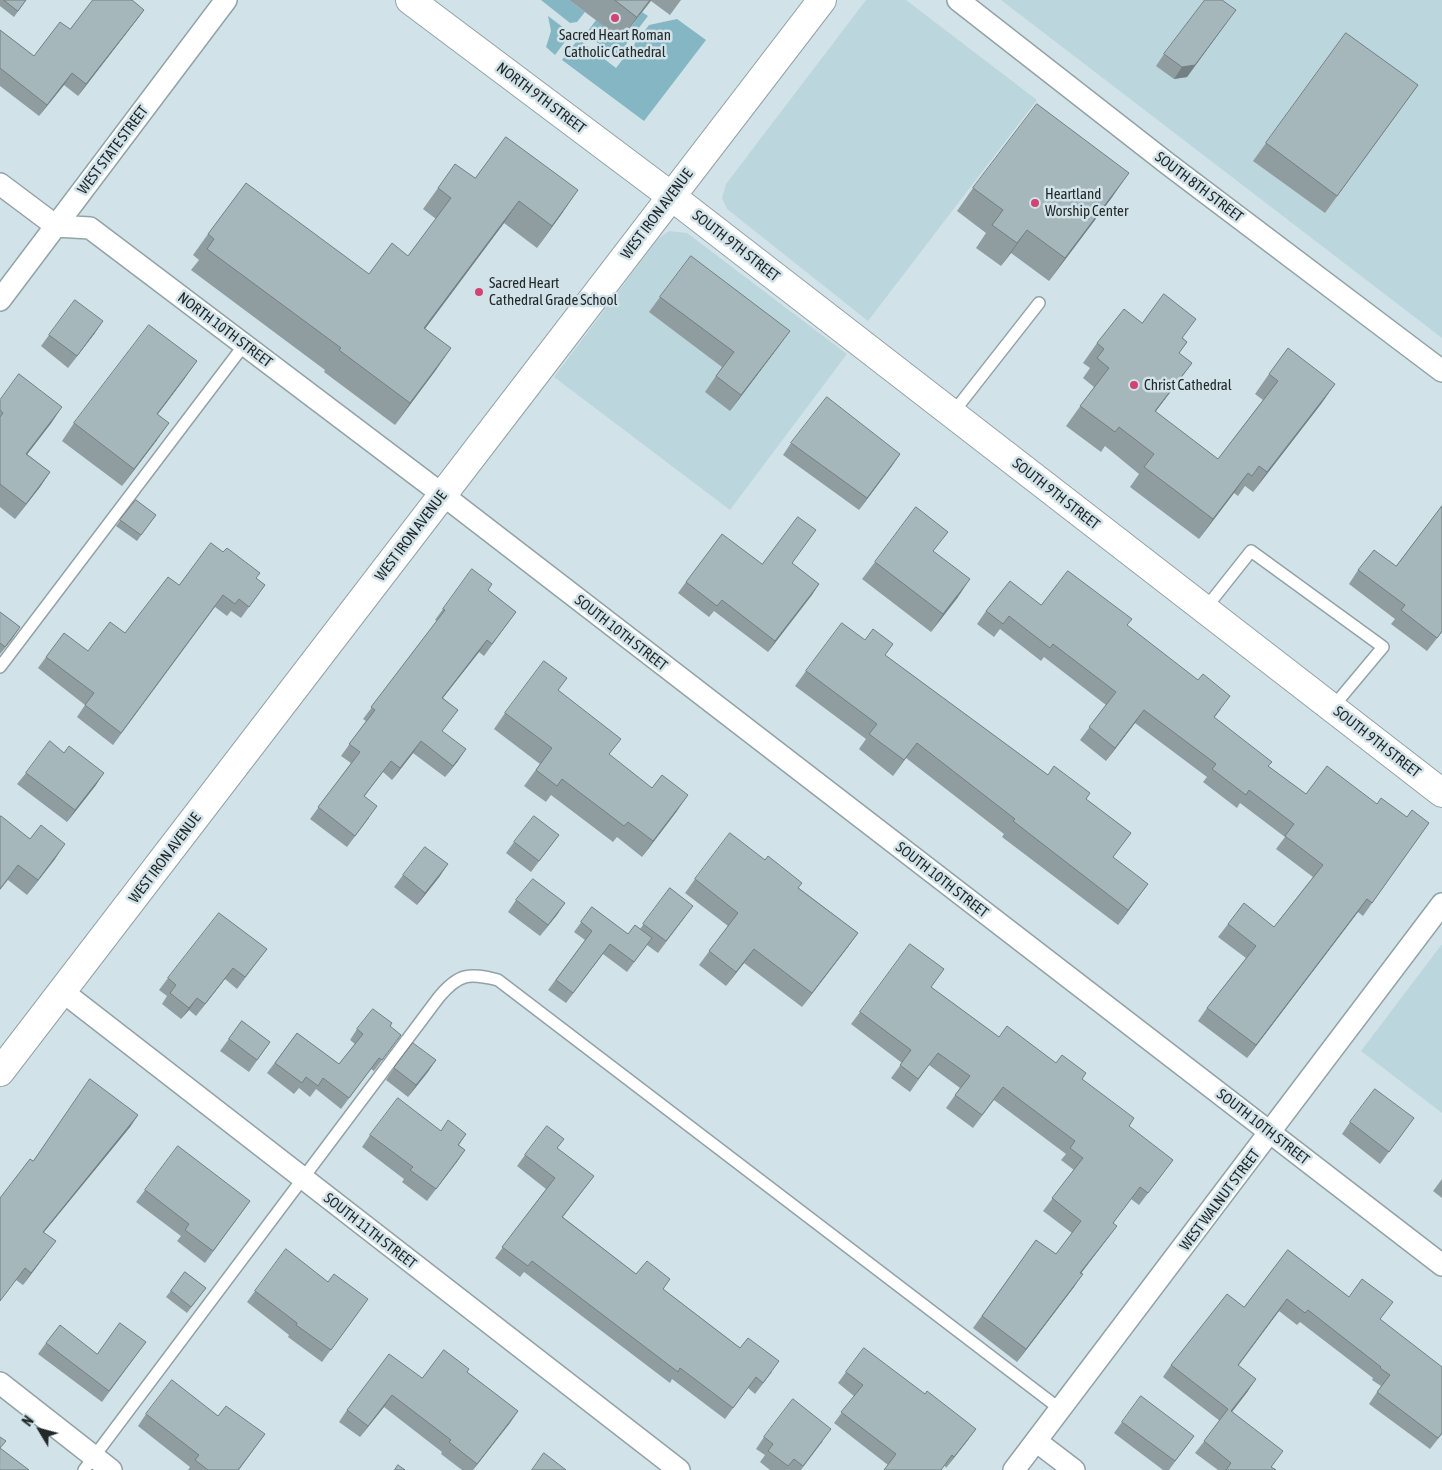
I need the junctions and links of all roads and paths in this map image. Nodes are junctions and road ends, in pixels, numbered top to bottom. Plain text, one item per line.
1 (226, 0) edge
2 (410, 0) edge
3 (822, 0) edge
4 (958, 0) edge
5 (0, 184) edge
6 (671, 196) junction
7 (56, 226) junction
8 (0, 300) edge
9 (1039, 303) dead end
10 (244, 345) junction
11 (1442, 371) edge
12 (952, 414) junction
13 (443, 495) junction
14 (1204, 609) junction
15 (0, 667) edge
16 (1332, 708) junction
17 (1442, 793) edge
18 (1442, 904) edge
19 (62, 991) junction
20 (0, 1072) edge
21 (1270, 1133) junction
22 (303, 1178) junction
23 (1442, 1265) edge
24 (0, 1383) edge
25 (1060, 1409) junction
26 (1036, 1441) junction
27 (89, 1463) edge
28 (111, 1470) edge
29 (679, 1470) edge
30 (1014, 1470) edge
31 (1074, 1470) edge

1 - 7 street, WEST STATE STREET
2 - 6 street, NORTH 9TH STREET
3 - 6 street, WEST IRON AVENUE
4 - 11 street, SOUTH 8TH STREET
5 - 7 street
6 - 12 street, SOUTH 9TH STREET
6 - 13 street, WEST IRON AVENUE
7 - 8 street, WEST STATE STREET
7 - 10 street, NORTH 10TH STREET
9 - 12 lane
10 - 13 street, NORTH 10TH STREET
10 - 15 lane
12 - 14 street, SOUTH 9TH STREET
13 - 19 street, WEST IRON AVENUE
13 - 21 street, SOUTH 10TH STREET
14 - 16 street, SOUTH 9TH STREET
14 - 16 lane
16 - 17 street, SOUTH 9TH STREET
18 - 21 street, WEST WALNUT STREET
19 - 20 street, WEST IRON AVENUE
19 - 22 street, SOUTH 11TH STREET
21 - 23 street, SOUTH 10TH STREET
21 - 25 street, WEST WALNUT STREET
22 - 25 lane
22 - 27 lane
22 - 29 street, SOUTH 11TH STREET
24 - 27 street
25 - 26 street, WEST WALNUT STREET
26 - 30 street, WEST WALNUT STREET
26 - 31 street
27 - 28 street

